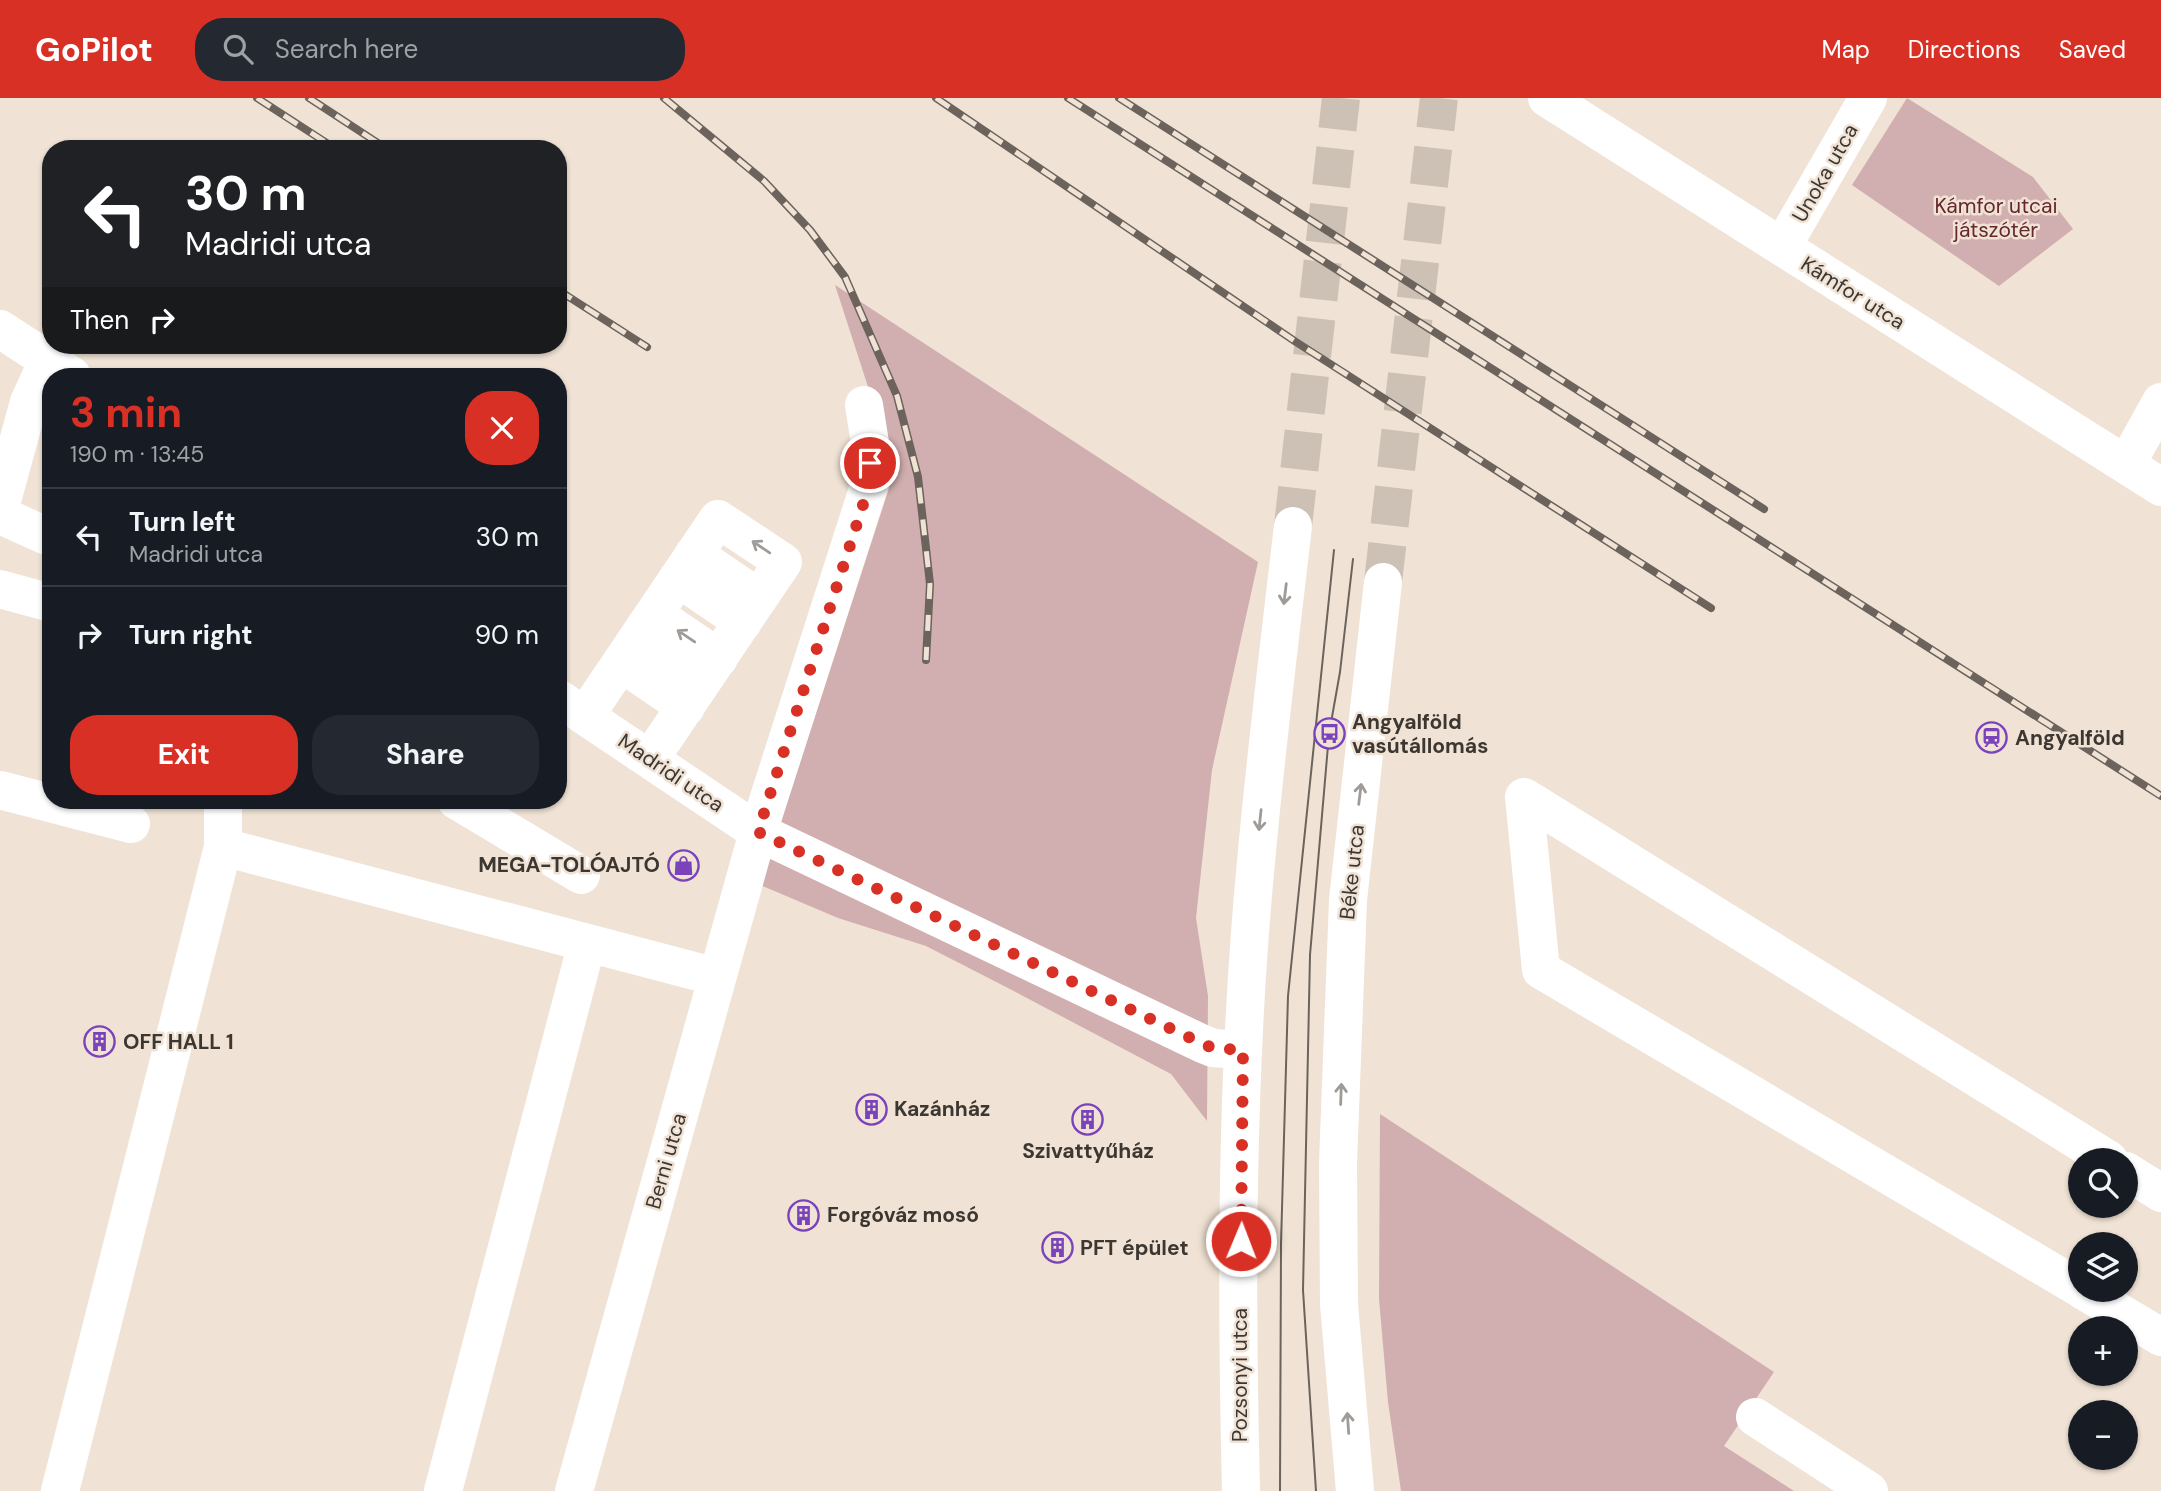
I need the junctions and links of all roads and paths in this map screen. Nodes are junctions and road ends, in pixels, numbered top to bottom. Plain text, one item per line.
1 (1547, 98) edge
2 (1868, 98) edge
3 (1782, 247) junction
4 (0, 328) edge
5 (60, 368) edge
6 (42, 388) edge
7 (2161, 402) edge
8 (863, 405) dead end
9 (2126, 465) junction
10 (2161, 487) edge
11 (0, 508) edge
12 (0, 515) edge
13 (1293, 526) tunnel mouth
14 (42, 534) edge
15 (686, 566) junction
16 (1383, 582) tunnel mouth
17 (0, 589) edge
18 (42, 601) edge
19 (751, 610) junction
20 (637, 639) junction
21 (702, 683) junction
22 (572, 707) edge
23 (650, 759) junction
24 (0, 790) edge
25 (42, 801) edge
26 (73, 809) edge
27 (223, 809) edge
28 (471, 809) edge
29 (131, 824) dead end
30 (758, 832) junction
31 (223, 847) junction
32 (581, 875) dead end
33 (587, 943) junction
34 (717, 977) junction
35 (1243, 1050) junction
36 (2090, 1148) edge
37 (2138, 1179) edge
38 (2161, 1193) edge
39 (2068, 1281) edge
40 (2103, 1302) edge
41 (2161, 1337) edge
42 (1755, 1417) dead end
43 (60, 1491) edge
44 (443, 1491) edge
45 (574, 1491) edge
46 (1241, 1491) edge
47 (1355, 1491) edge
48 (1869, 1491) edge

1 - 3 street, Kámfor utca
2 - 3 street, Unoka utca
3 - 9 street, Kámfor utca
4 - 5 street
6 - 11 street
7 - 9 street
8 - 30 street, Berni utca
9 - 10 street, Kámfor utca
12 - 14 street
13 -> 35 street
15 - 19 street
19 -> 15 street
15 - 20 street
47 -> 16 street, Béke utca
17 - 18 street
19 - 21 street
20 - 21 street
21 -> 20 street
20 - 22 street
21 - 23 street
22 - 23 street, Madridi utca
23 - 30 street, Madridi utca
24 - 25 street
26 - 29 street
27 - 31 street
28 - 32 street
30 - 34 street, Berni utca
30 - 35 street, Madridi utca
31 - 33 street
31 - 43 street
33 - 34 street
33 - 44 street
34 - 45 street, Berni utca
35 - 46 street, Pozsonyi utca
36 - 39 street
37 - 38 street
40 - 41 street
42 - 48 street

